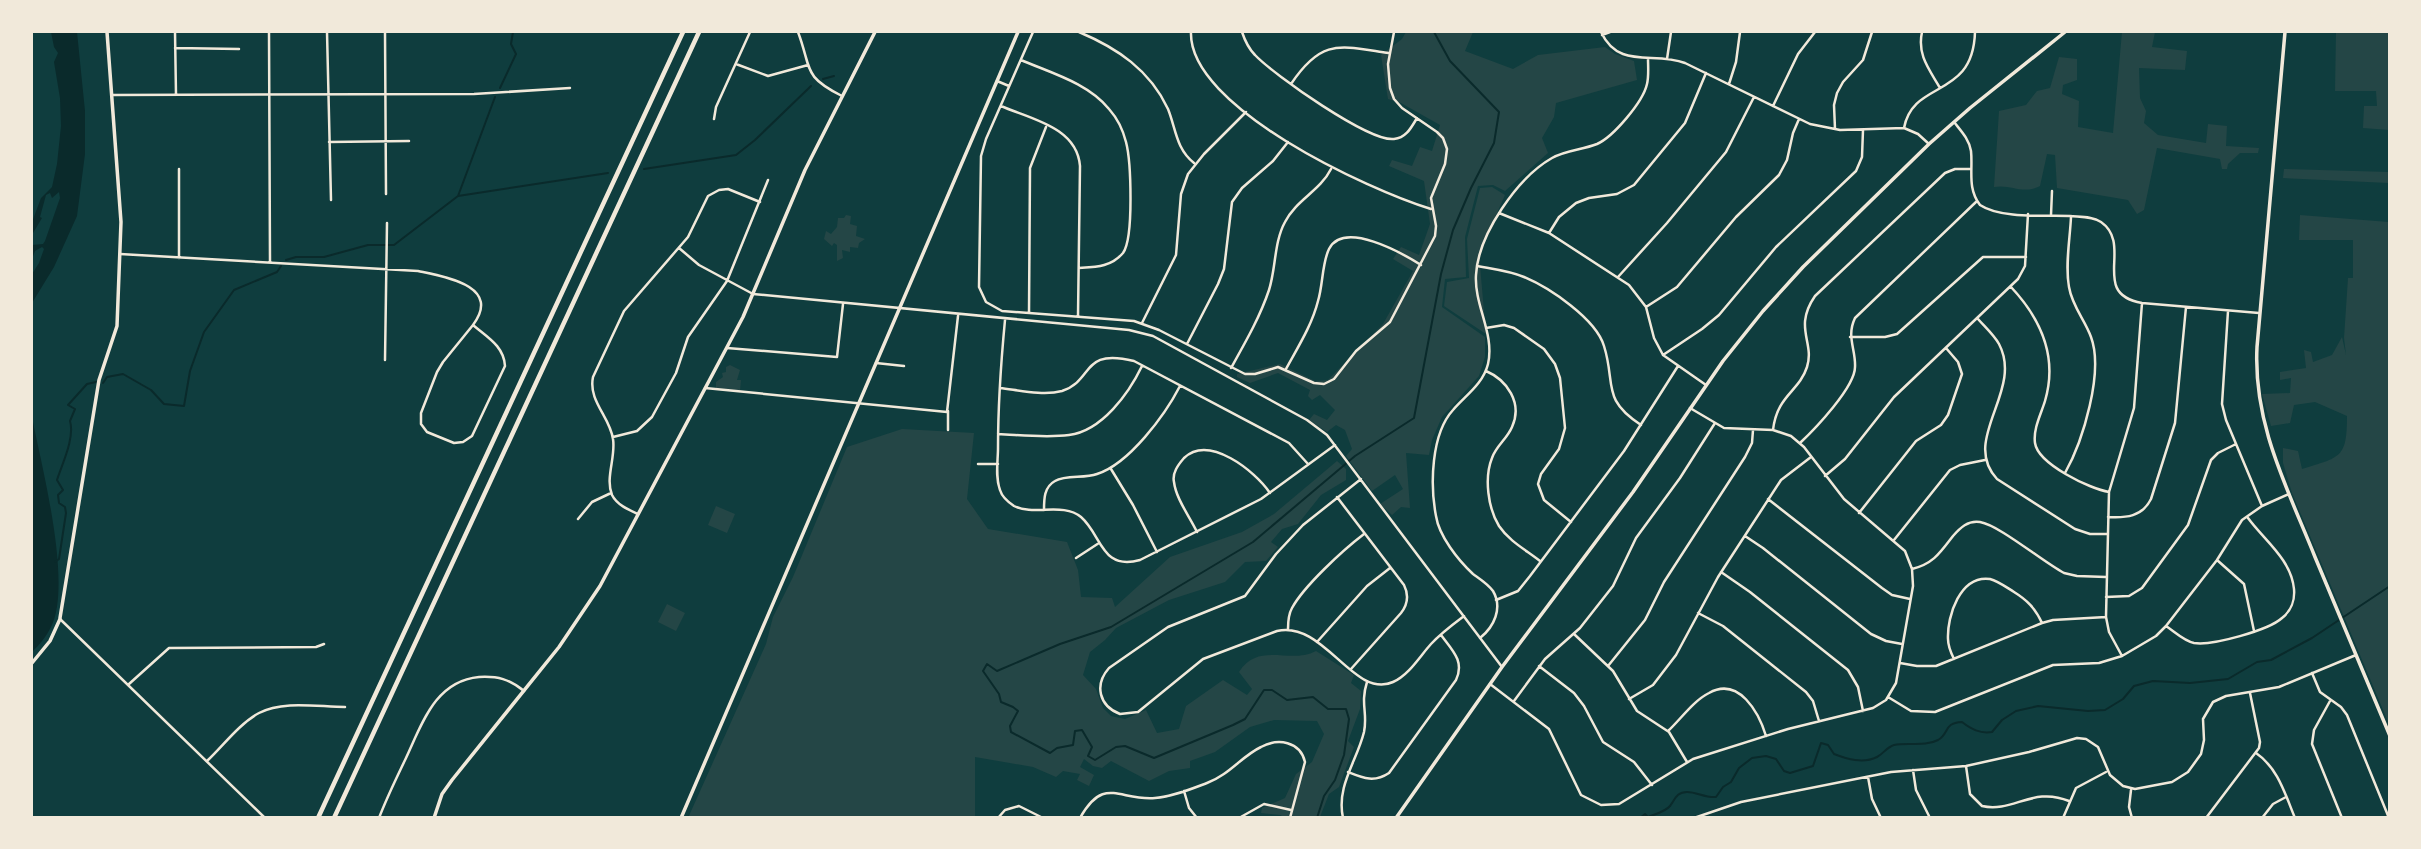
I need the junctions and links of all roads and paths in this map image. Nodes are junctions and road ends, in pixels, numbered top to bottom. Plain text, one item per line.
1 (107, 32) edge
2 (175, 32) edge
3 (269, 32) edge
4 (327, 32) edge
5 (385, 32) edge
6 (682, 32) edge
7 (699, 32) edge
8 (750, 32) edge
9 (798, 32) edge
10 (876, 32) edge
11 (1018, 32) edge
12 (1033, 32) edge
13 (1079, 32) edge
14 (1191, 32) edge
15 (1242, 32) edge
16 (1394, 32) edge
17 (1610, 32) edge
18 (1671, 32) edge
19 (1740, 32) edge
20 (1815, 32) edge
21 (1872, 32) edge
22 (1922, 32) edge
23 (1975, 32) edge
24 (2065, 32) edge
25 (2285, 32) edge
26 (1602, 33) edge
27 (175, 48) junction
28 (239, 49) dead end
29 (1389, 53) junction
30 (1648, 58) junction
31 (1667, 59) junction
32 (1021, 60) junction
33 (736, 64) junction
34 (808, 65) junction
35 (1706, 73) junction
36 (997, 82) junction
37 (1291, 84) junction
38 (1729, 84) junction
39 (1009, 86) junction
40 (570, 88) dead end
41 (1941, 88) junction
42 (386, 94) junction
43 (111, 95) junction
44 (176, 95) junction
45 (327, 95) junction
46 (269, 96) junction
47 (842, 96) junction
48 (1755, 97) junction
49 (1001, 106) junction
50 (1773, 106) junction
51 (1246, 112) junction
52 (1417, 118) junction
53 (714, 119) dead end
54 (1799, 119) junction
55 (1954, 122) junction
56 (1047, 125) junction
57 (1903, 128) junction
58 (1835, 129) junction
59 (1863, 130) junction
60 (386, 141) junction
61 (409, 141) dead end
62 (328, 142) junction
63 (1288, 142) junction
64 (1929, 144) junction
65 (1195, 163) junction
66 (1331, 168) junction
67 (179, 169) dead end
68 (1971, 169) junction
69 (768, 180) dead end
70 (2052, 191) dead end
71 (386, 194) dead end
72 (331, 200) dead end
73 (1977, 201) junction
74 (760, 202) junction
75 (1432, 210) junction
76 (1499, 213) junction
77 (2028, 214) junction
78 (2051, 215) junction
79 (2071, 216) junction
80 (387, 223) dead end
81 (1549, 233) junction
82 (679, 248) junction
83 (120, 254) junction
84 (2026, 257) junction
85 (179, 258) junction
86 (270, 262) junction
87 (1422, 265) junction
88 (1477, 266) junction
89 (386, 268) junction
90 (1079, 268) junction
91 (1618, 277) junction
92 (727, 281) junction
93 (2011, 287) junction
94 (753, 294) junction
95 (2142, 303) junction
96 (843, 304) junction
97 (1646, 307) junction
98 (2186, 307) junction
99 (899, 309) junction
100 (2228, 311) junction
101 (1028, 313) junction
102 (2260, 314) junction
103 (958, 315) junction
104 (1078, 316) junction
105 (1977, 318) junction
106 (1005, 320) junction
107 (1142, 323) junction
108 (473, 325) junction
109 (1486, 328) junction
110 (1850, 337) junction
111 (1187, 344) junction
112 (727, 348) junction
113 (1946, 348) junction
114 (1664, 355) junction
115 (385, 360) dead end
116 (876, 363) junction
117 (1142, 365) junction
118 (904, 366) dead end
119 (1678, 366) junction
120 (1231, 368) junction
121 (1286, 369) junction
122 (1486, 371) junction
123 (1181, 385) junction
124 (1706, 385) junction
125 (705, 388) junction
126 (1000, 388) junction
127 (858, 404) junction
128 (1690, 408) junction
129 (948, 411) junction
130 (1715, 423) junction
131 (1641, 425) junction
132 (948, 430) dead end
133 (1753, 430) junction
134 (1773, 430) junction
135 (998, 434) junction
136 (613, 437) junction
137 (1800, 443) junction
138 (2236, 444) junction
139 (1335, 445) junction
140 (1811, 457) junction
141 (1986, 460) junction
142 (978, 464) dead end
143 (998, 464) junction
144 (1309, 465) junction
145 (1110, 468) junction
146 (2065, 472) junction
147 (1825, 475) junction
148 (1361, 480) junction
149 (2109, 492) junction
150 (611, 493) junction
151 (1270, 493) junction
152 (2289, 494) junction
153 (1337, 497) junction
154 (1768, 499) junction
155 (2262, 506) junction
156 (1044, 510) junction
157 (1859, 513) junction
158 (638, 514) junction
159 (2247, 516) junction
160 (2108, 517) junction
161 (578, 519) dead end
162 (1571, 522) junction
163 (1197, 532) junction
164 (1364, 534) junction
165 (2107, 534) junction
166 (1745, 536) junction
167 (1894, 540) junction
168 (1099, 543) junction
169 (1157, 552) junction
170 (1076, 558) dead end
171 (2217, 560) junction
172 (1541, 562) junction
173 (1390, 568) junction
174 (1912, 569) junction
175 (1721, 572) junction
176 (2106, 577) junction
177 (2106, 597) junction
178 (1911, 599) junction
179 (1496, 600) junction
180 (1698, 613) junction
181 (1464, 616) junction
182 (2106, 617) junction
183 (60, 618) junction
184 (2042, 623) junction
185 (2166, 626) junction
186 (1287, 629) junction
187 (2254, 631) junction
188 (1574, 634) junction
189 (1440, 635) junction
190 (1480, 638) junction
191 (1317, 642) junction
192 (324, 644) dead end
193 (1903, 645) junction
194 (2356, 655) junction
195 (2122, 656) junction
196 (1954, 659) junction
197 (32, 663) edge
198 (1899, 663) junction
199 (1539, 666) junction
200 (1608, 666) junction
201 (1502, 667) junction
202 (1351, 669) junction
203 (2312, 673) junction
204 (1368, 681) junction
205 (129, 684) junction
206 (1490, 684) junction
207 (524, 691) junction
208 (2250, 693) junction
209 (1888, 697) junction
210 (1629, 699) junction
211 (1514, 701) junction
212 (2330, 701) junction
213 (345, 707) dead end
214 (1863, 711) junction
215 (1819, 721) junction
216 (1668, 731) junction
217 (1766, 736) junction
218 (2389, 736) edge
219 (2256, 753) junction
220 (207, 761) junction
221 (1687, 762) junction
222 (1966, 766) junction
223 (1913, 770) junction
224 (2108, 771) junction
225 (1348, 772) junction
226 (1868, 777) junction
227 (1652, 785) junction
228 (2131, 788) junction
229 (1184, 791) junction
230 (2286, 797) junction
231 (2069, 801) junction
232 (1292, 810) junction
233 (265, 817) edge
234 (318, 817) edge
235 (334, 817) edge
236 (379, 817) edge
237 (434, 817) edge
238 (681, 817) edge
239 (895, 817) edge
240 (913, 817) edge
241 (998, 817) edge
242 (1043, 817) edge
243 (1080, 817) edge
244 (1197, 817) edge
245 (1239, 817) edge
246 (1290, 817) edge
247 (1343, 817) edge
248 (1396, 817) edge
249 (1694, 817) edge
250 (1881, 817) edge
251 (1930, 817) edge
252 (2063, 817) edge
253 (2131, 817) edge
254 (2206, 817) edge
255 (2262, 817) edge
256 (2295, 817) edge
257 (2342, 817) edge
258 (2389, 817) edge

1 - 43 main road
2 - 27 street
3 - 46 street
4 - 45 street
5 - 42 street
6 - 234 highway
7 - 235 highway
8 - 33 street
9 - 34 street
10 - 47 main road
11 - 36 main road
12 - 32 street
13 - 65 street
14 - 51 street
15 - 37 street
16 - 29 street
17 - 26 street
18 - 31 street
19 - 38 street
20 - 50 street
21 - 58 street
22 - 41 street
23 - 41 street
24 - 55 main road
25 - 102 main road
26 - 30 street
27 - 28 street
27 - 44 street
29 - 37 street
29 - 52 street
30 - 31 street
30 - 76 street
31 - 35 street
32 - 39 street
32 - 90 street
33 - 34 street
33 - 53 street
34 - 47 street
35 - 38 street
35 - 81 street
36 - 39 street
36 - 99 main road
37 - 52 street
38 - 48 street
39 - 49 street
40 - 42 street
41 - 57 street
42 - 45 street
42 - 60 street
43 - 44 street
43 - 83 main road
44 - 46 street
45 - 46 street
45 - 62 street
46 - 86 street
47 - 94 main road
48 - 50 street
48 - 91 street
49 - 56 street
49 - 101 street
50 - 54 street
51 - 63 street
51 - 65 street
52 - 75 street
54 - 58 street
54 - 97 street
55 - 64 main road
55 - 68 street
56 - 90 street
56 - 101 street
57 - 59 street
57 - 64 street
58 - 59 street
59 - 114 street
60 - 61 street
60 - 62 street
60 - 71 street
62 - 72 street
63 - 66 street
63 - 111 street
64 - 124 main road
65 - 107 street
66 - 75 street
66 - 120 street
67 - 85 street
68 - 73 street
68 - 134 street
69 - 74 street
70 - 78 street
73 - 77 street
73 - 110 street
74 - 82 street
74 - 92 street
75 - 87 street
76 - 81 street
76 - 88 street
77 - 78 street
77 - 84 street
78 - 79 street
79 - 95 street
79 - 146 street
80 - 89 street
81 - 91 street
82 - 92 street
82 - 136 street
83 - 85 street
83 - 183 main road
84 - 93 street
84 - 110 street
85 - 86 street
86 - 89 street
87 - 121 street
87 - 121 street
88 - 109 street
88 - 131 street
89 - 108 street
89 - 115 street
90 - 104 street
91 - 97 street
92 - 94 street
92 - 136 street
93 - 105 street
93 - 146 street
94 - 96 street
94 - 112 main road
95 - 98 street
95 - 149 street
96 - 99 street
96 - 112 street
97 - 114 street
98 - 100 street
98 - 160 street
99 - 103 street
99 - 116 main road
100 - 102 street
100 - 138 street
101 - 104 street
102 - 152 main road
103 - 106 street
103 - 129 street
104 - 107 street
105 - 113 street
105 - 141 street
106 - 126 street
106 - 139 street
107 - 111 street
108 - 108 street
109 - 122 street
109 - 162 street
110 - 137 street
111 - 120 street
112 - 125 main road
113 - 147 street
113 - 157 street
114 - 119 street
116 - 118 street
116 - 127 main road
117 - 123 street
117 - 126 street
117 - 135 street
119 - 124 street
119 - 131 street
120 - 121 street
122 - 172 street
122 - 179 street
123 - 144 street
123 - 145 street
124 - 128 main road
125 - 127 street
125 - 158 main road
126 - 135 street
127 - 129 street
127 - 238 main road
128 - 130 street
128 - 201 main road
129 - 132 street
130 - 133 street
130 - 188 street
131 - 162 street
133 - 134 street
133 - 200 street
134 - 137 street
135 - 143 street
136 - 150 street
137 - 140 street
138 - 155 street
138 - 177 street
139 - 144 street
139 - 148 street
140 - 147 street
140 - 154 street
141 - 165 street
141 - 167 street
142 - 143 street
143 - 156 street
144 - 151 street
145 - 156 street
145 - 169 street
146 - 149 street
147 - 157 street
148 - 153 street
148 - 181 street
149 - 160 street
150 - 158 street
150 - 161 street
151 - 163 street
151 - 163 street
152 - 155 street
152 - 194 main road
153 - 164 street
153 - 186 street
154 - 166 street
154 - 178 street
155 - 159 street
156 - 168 street
157 - 167 street
158 - 207 main road
159 - 171 street
159 - 187 street
160 - 165 street
162 - 172 street
163 - 169 street
164 - 173 street
164 - 186 street
165 - 176 street
166 - 175 street
166 - 193 street
167 - 174 street
168 - 169 street
168 - 170 street
171 - 185 street
171 - 187 street
172 - 179 street
173 - 191 street
173 - 202 street
174 - 176 street
174 - 178 street
175 - 180 street
175 - 214 street
176 - 177 street
177 - 182 street
178 - 193 street
179 - 190 street
180 - 210 street
180 - 215 street
181 - 189 street
181 - 190 street
182 - 184 street
182 - 195 street
183 - 197 main road
183 - 205 street
184 - 196 street
184 - 196 street
185 - 187 street
185 - 195 street
186 - 191 street
188 - 199 street
188 - 200 street
189 - 204 street
189 - 225 street
190 - 201 street
191 - 202 street
192 - 205 street
193 - 198 street
194 - 203 street
194 - 218 main road
195 - 209 street
196 - 198 street
198 - 209 street
199 - 211 street
199 - 227 street
200 - 210 street
201 - 206 main road
202 - 204 street
203 - 208 street
203 - 212 street
204 - 225 street
205 - 220 street
206 - 211 street
206 - 248 main road
207 - 236 street
207 - 237 main road
208 - 219 street
208 - 228 street
209 - 214 street
210 - 216 street
211 - 227 street
212 - 257 street
212 - 258 street
213 - 220 street
214 - 215 street
215 - 217 street
216 - 217 street
216 - 221 street
217 - 221 street
219 - 230 street
219 - 254 street
220 - 233 street
221 - 227 street
222 - 223 street
222 - 224 street
222 - 231 street
223 - 226 street
223 - 251 street
224 - 228 street
224 - 231 street
225 - 247 street
226 - 249 street
226 - 250 street
228 - 253 street
229 - 232 street
229 - 243 street
229 - 244 street
230 - 255 street
230 - 256 street
231 - 252 street
232 - 245 street
232 - 246 street
239 - 240 street
241 - 242 street

